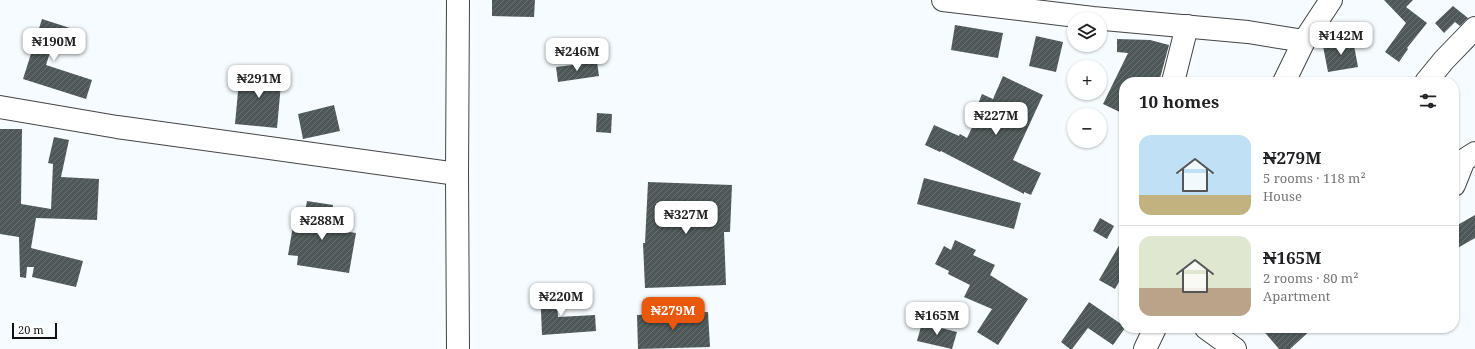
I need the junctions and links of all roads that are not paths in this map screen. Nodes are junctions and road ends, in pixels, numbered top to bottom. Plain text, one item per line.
1 (458, 0) edge
2 (943, 0) edge
3 (1331, 0) edge
4 (1187, 26) junction
5 (1475, 28) edge
6 (1304, 41) junction
7 (1174, 77) edge
8 (1286, 77) edge
9 (1430, 77) edge
10 (0, 107) edge
11 (1475, 153) edge
12 (1459, 172) edge
13 (457, 174) junction
14 (1153, 333) edge
15 (1213, 333) edge
16 (458, 349) edge
17 (1145, 349) edge
18 (1235, 349) edge

1 - 13 street
2 - 4 street
3 - 6 street
4 - 6 street
4 - 7 street
5 - 9 street
6 - 8 street
10 - 13 street
11 - 12 street
13 - 16 street
14 - 17 street
15 - 18 street

